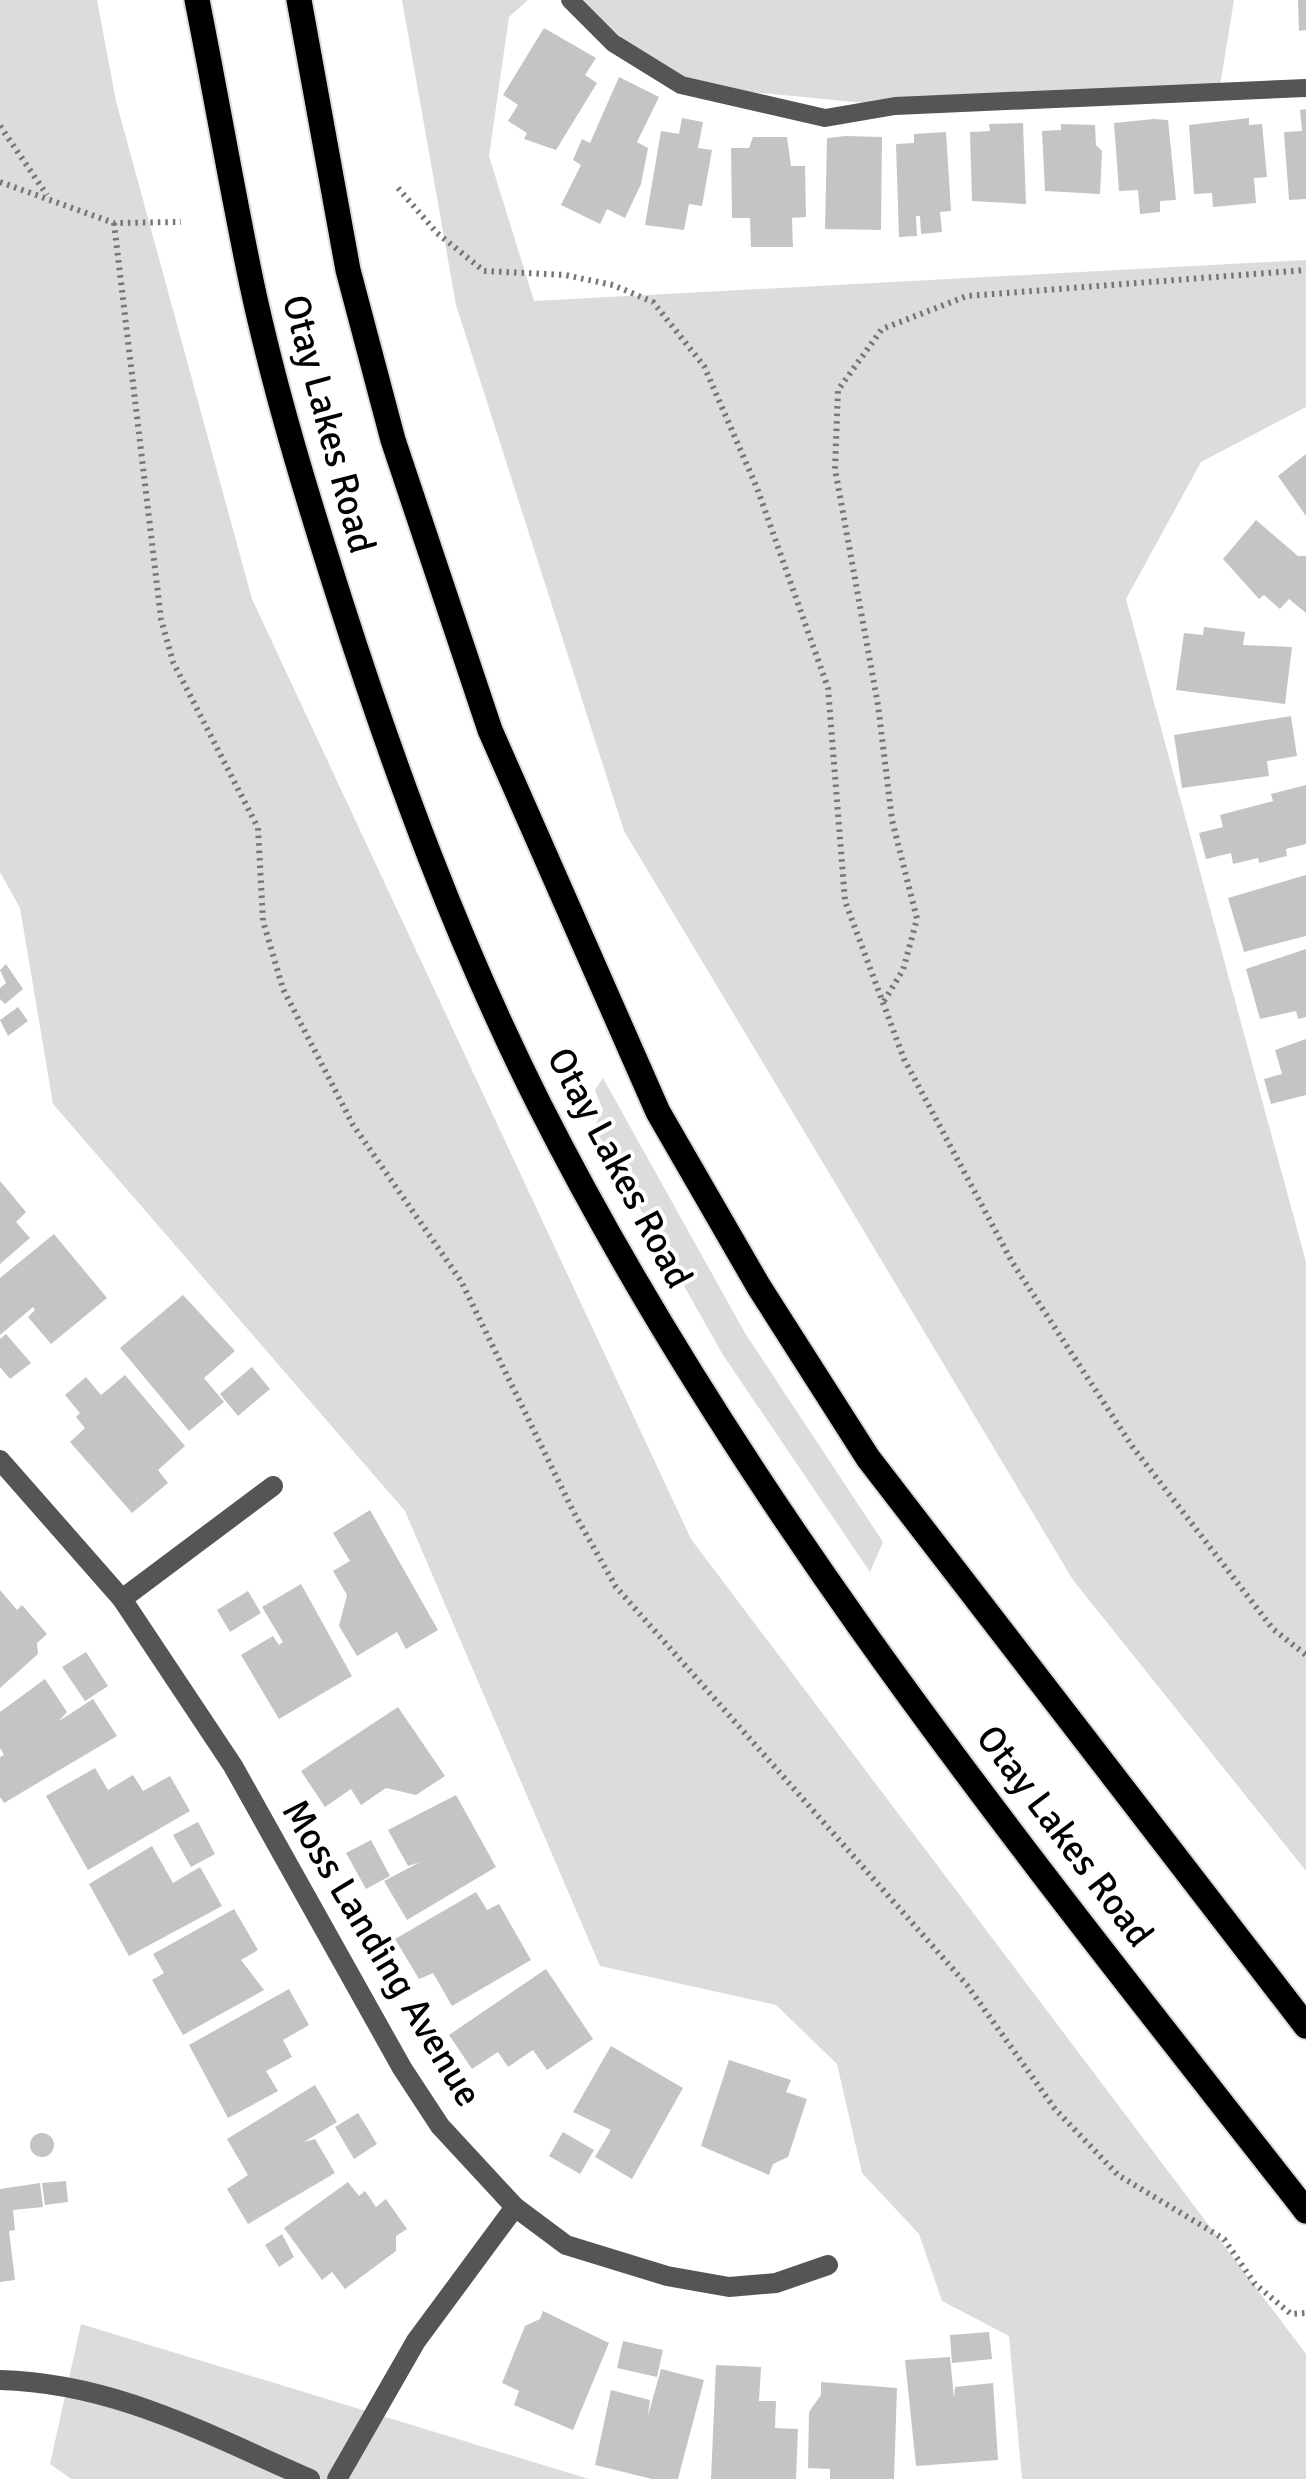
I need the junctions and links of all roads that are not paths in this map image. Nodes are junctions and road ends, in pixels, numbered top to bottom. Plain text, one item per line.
1 (197, 0) edge
2 (299, 0) edge
3 (570, 0) edge
4 (1306, 88) edge
5 (0, 1460) edge
6 (273, 1486) dead end
7 (122, 1599) junction
8 (1306, 2026) edge
9 (515, 2206) junction
10 (1306, 2211) edge
11 (828, 2265) dead end
12 (0, 2380) edge
13 (310, 2479) edge
14 (337, 2479) edge

1 - 10 main road, Otay Lakes Road
2 - 8 main road, Otay Lakes Road
3 - 4 lane
5 - 7 street, Moss Landing Avenue
6 - 7 street
7 - 9 street, Moss Landing Avenue
9 - 11 street, Moss Landing Avenue
9 - 14 street
12 - 13 street

